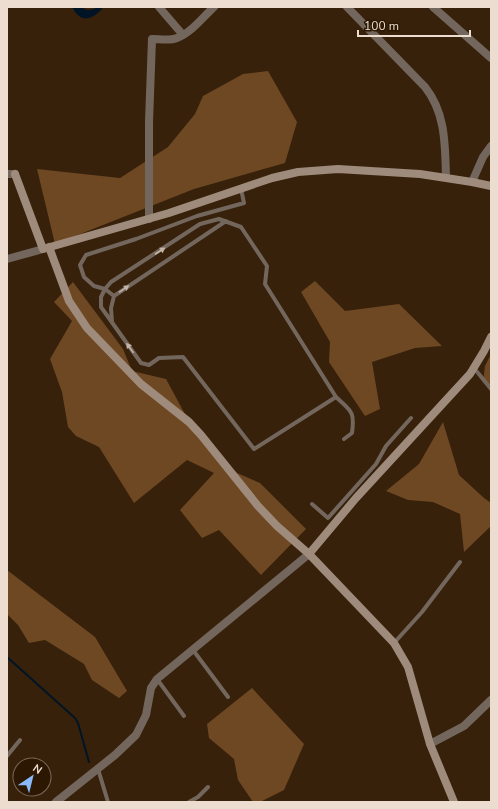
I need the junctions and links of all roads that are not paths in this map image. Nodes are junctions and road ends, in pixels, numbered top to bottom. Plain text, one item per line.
1 (159, 7) edge
2 (214, 7) edge
3 (347, 7) edge
4 (434, 7) edge
5 (183, 35) junction
6 (491, 58) edge
7 (491, 146) edge
8 (11, 174) edge
9 (446, 177) junction
10 (472, 182) junction
11 (491, 186) edge
12 (241, 189) junction
13 (150, 219) junction
14 (226, 221) junction
15 (46, 248) junction
16 (7, 259) edge
17 (105, 289) junction
18 (114, 296) junction
19 (112, 322) junction
20 (491, 337) edge
21 (474, 368) junction
22 (491, 389) edge
23 (336, 397) junction
24 (411, 418) dead end
25 (344, 439) dead end
26 (312, 504) dead end
27 (309, 554) junction
28 (460, 562) dead end
29 (394, 643) junction
30 (192, 650) junction
31 (157, 680) junction
32 (228, 697) dead end
33 (491, 700) edge
34 (184, 716) dead end
35 (20, 740) dead end
36 (430, 744) junction
37 (7, 756) edge
38 (98, 769) junction
39 (208, 787) dead end
40 (56, 802) edge
41 (108, 802) edge
42 (189, 802) edge
43 (454, 802) edge

1 - 5 street
2 - 5 street
3 - 9 street
4 - 6 street
5 - 13 street
7 - 10 street
8 - 15 street
9 - 10 street
9 - 12 street
10 - 11 street
12 - 13 street
12 - 17 lane
13 - 15 street
17 -> 14 lane
18 -> 14 lane
14 - 23 lane
15 - 16 street
15 - 27 street
17 - 18 lane
17 - 19 lane
18 - 19 lane
23 -> 19 lane
20 - 21 street
21 - 22 lane
21 - 27 street
23 - 25 lane
24 - 26 lane
27 - 29 street
27 - 30 street
28 - 29 lane
29 - 36 street
30 - 31 street
30 - 32 lane
31 - 34 lane
31 - 38 street
33 - 36 street
35 - 37 lane
36 - 43 street
38 - 40 street
38 - 41 lane
39 - 42 lane

